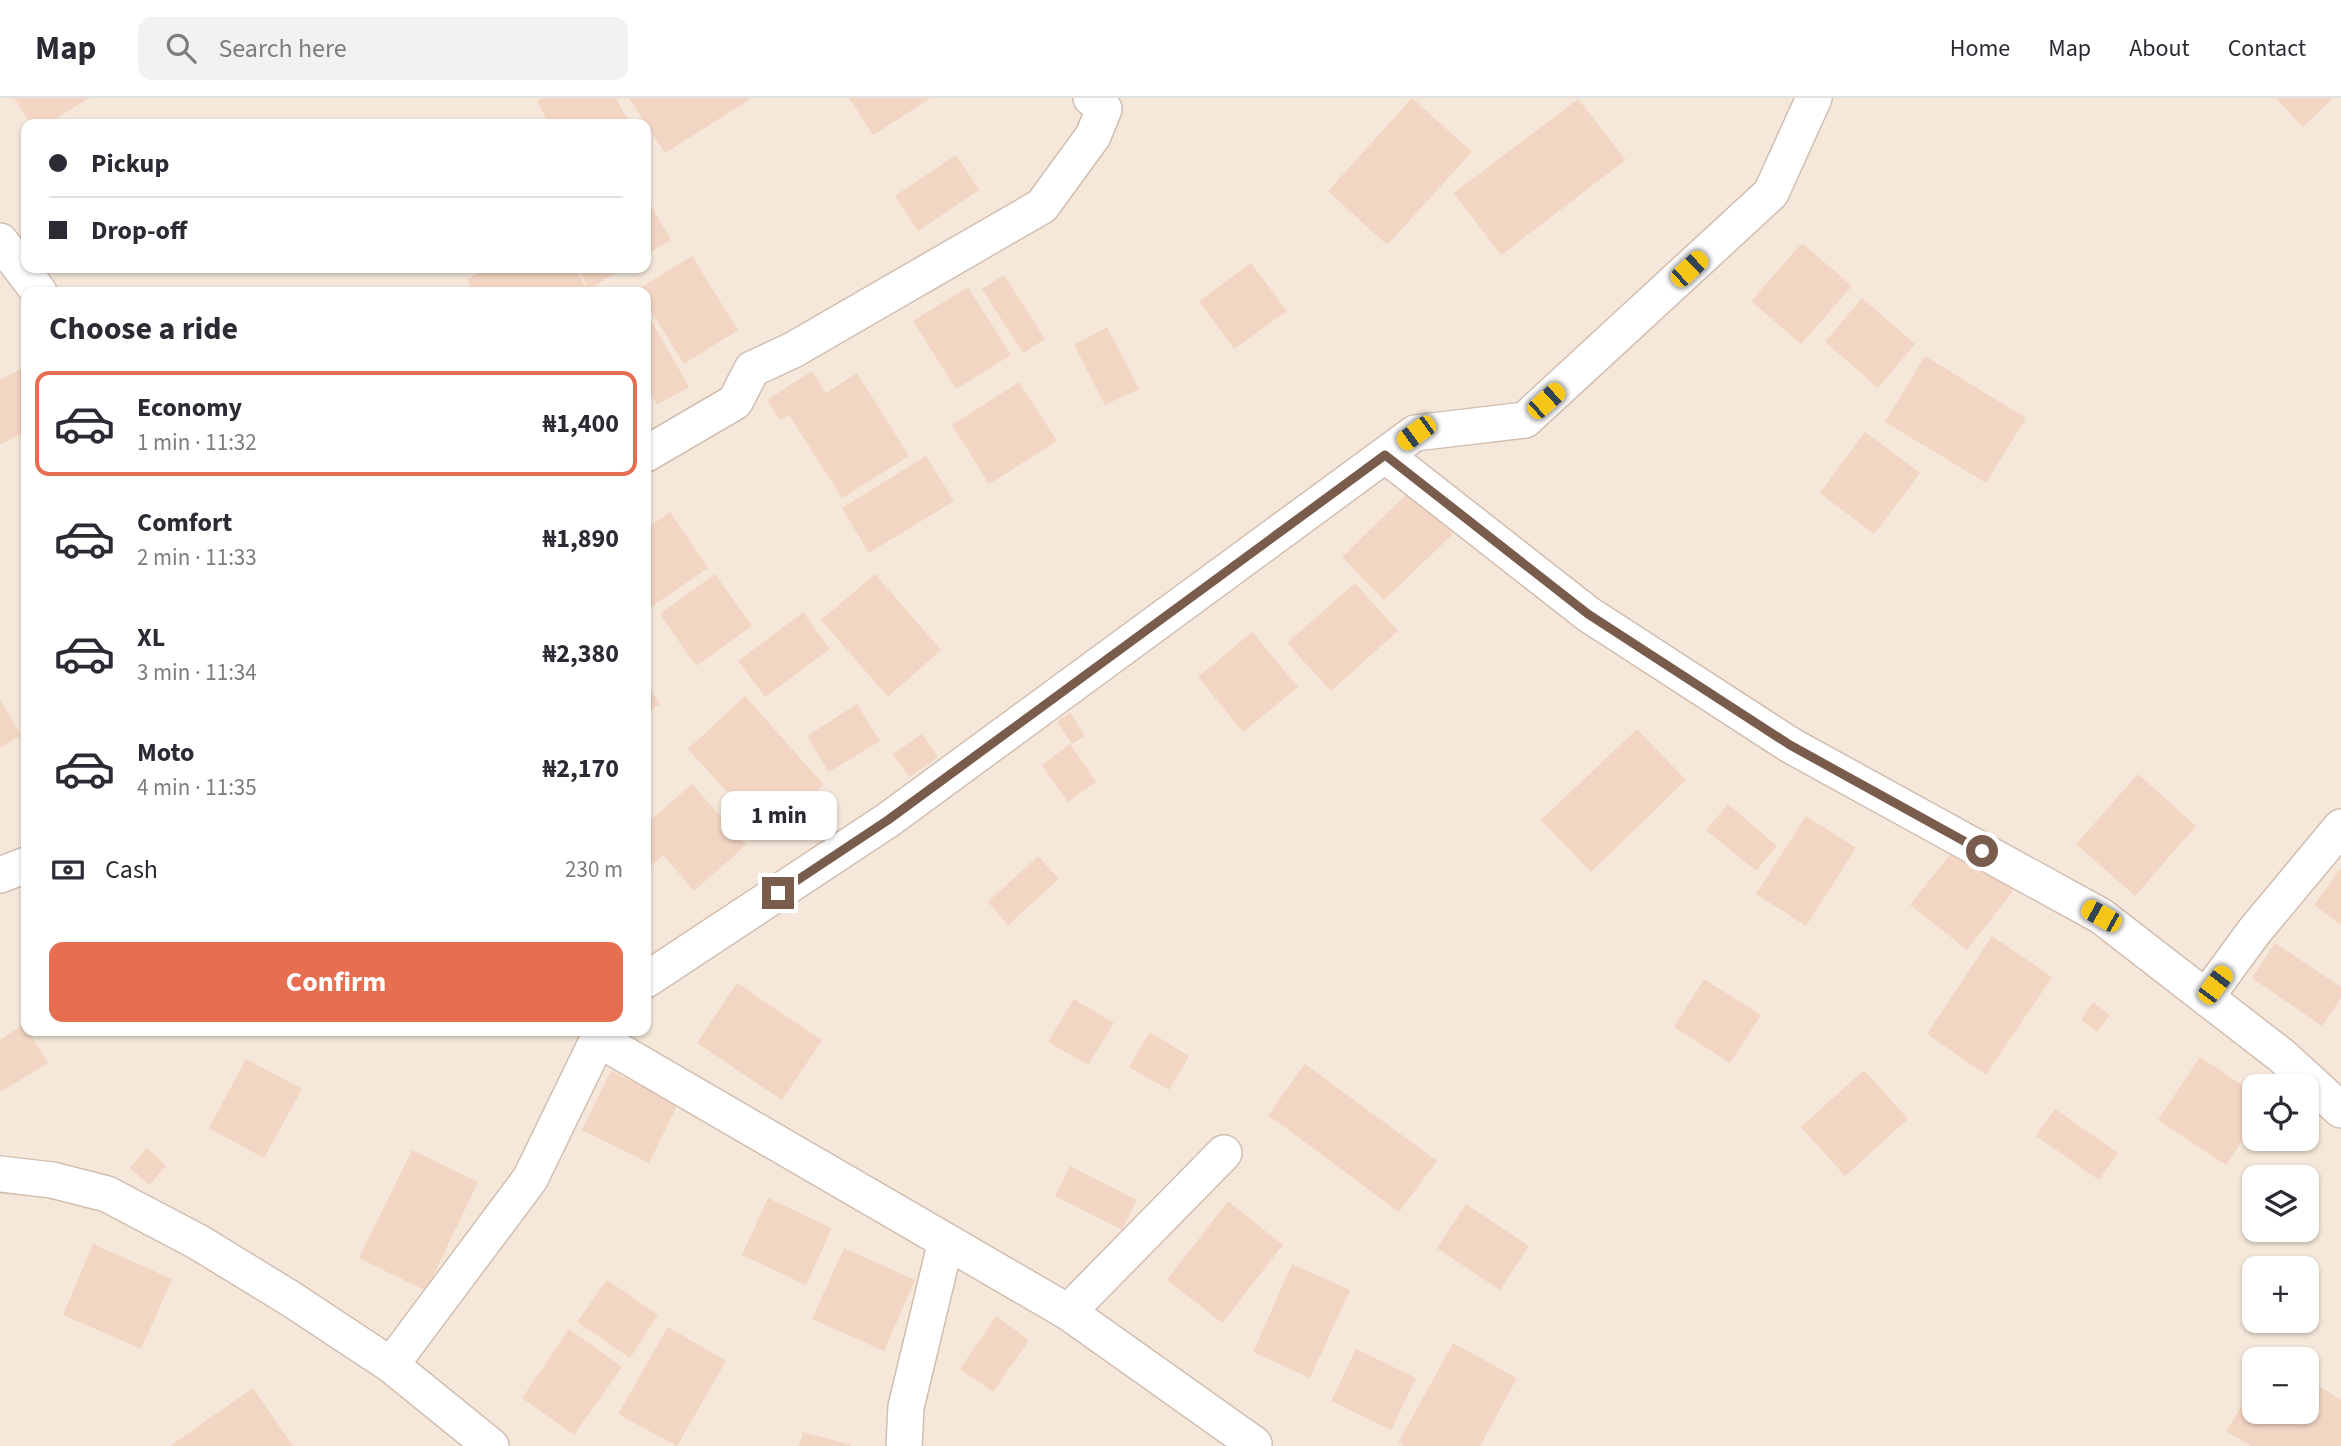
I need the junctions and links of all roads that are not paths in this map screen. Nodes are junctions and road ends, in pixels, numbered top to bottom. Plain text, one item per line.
1 (1091, 98) edge
2 (1814, 98) edge
3 (0, 240) edge
4 (21, 268) edge
5 (651, 451) edge
6 (1385, 455) junction
7 (2341, 827) edge
8 (21, 867) edge
9 (0, 874) edge
10 (651, 977) edge
11 (2209, 1000) junction
12 (600, 1036) edge
13 (602, 1036) edge
14 (2341, 1110) edge
15 (1224, 1153) dead end
16 (0, 1174) edge
17 (946, 1241) junction
18 (1068, 1312) junction
19 (391, 1365) junction
20 (1254, 1444) dead end
21 (491, 1446) edge
22 (904, 1446) edge

1 - 5 street
2 - 6 street
3 - 4 street
6 - 10 street
6 - 11 street
7 - 11 street
8 - 9 street
11 - 14 street
12 - 19 street
13 - 17 street
15 - 18 street
16 - 19 street
17 - 18 street
17 - 22 street
18 - 20 street
19 - 21 street

